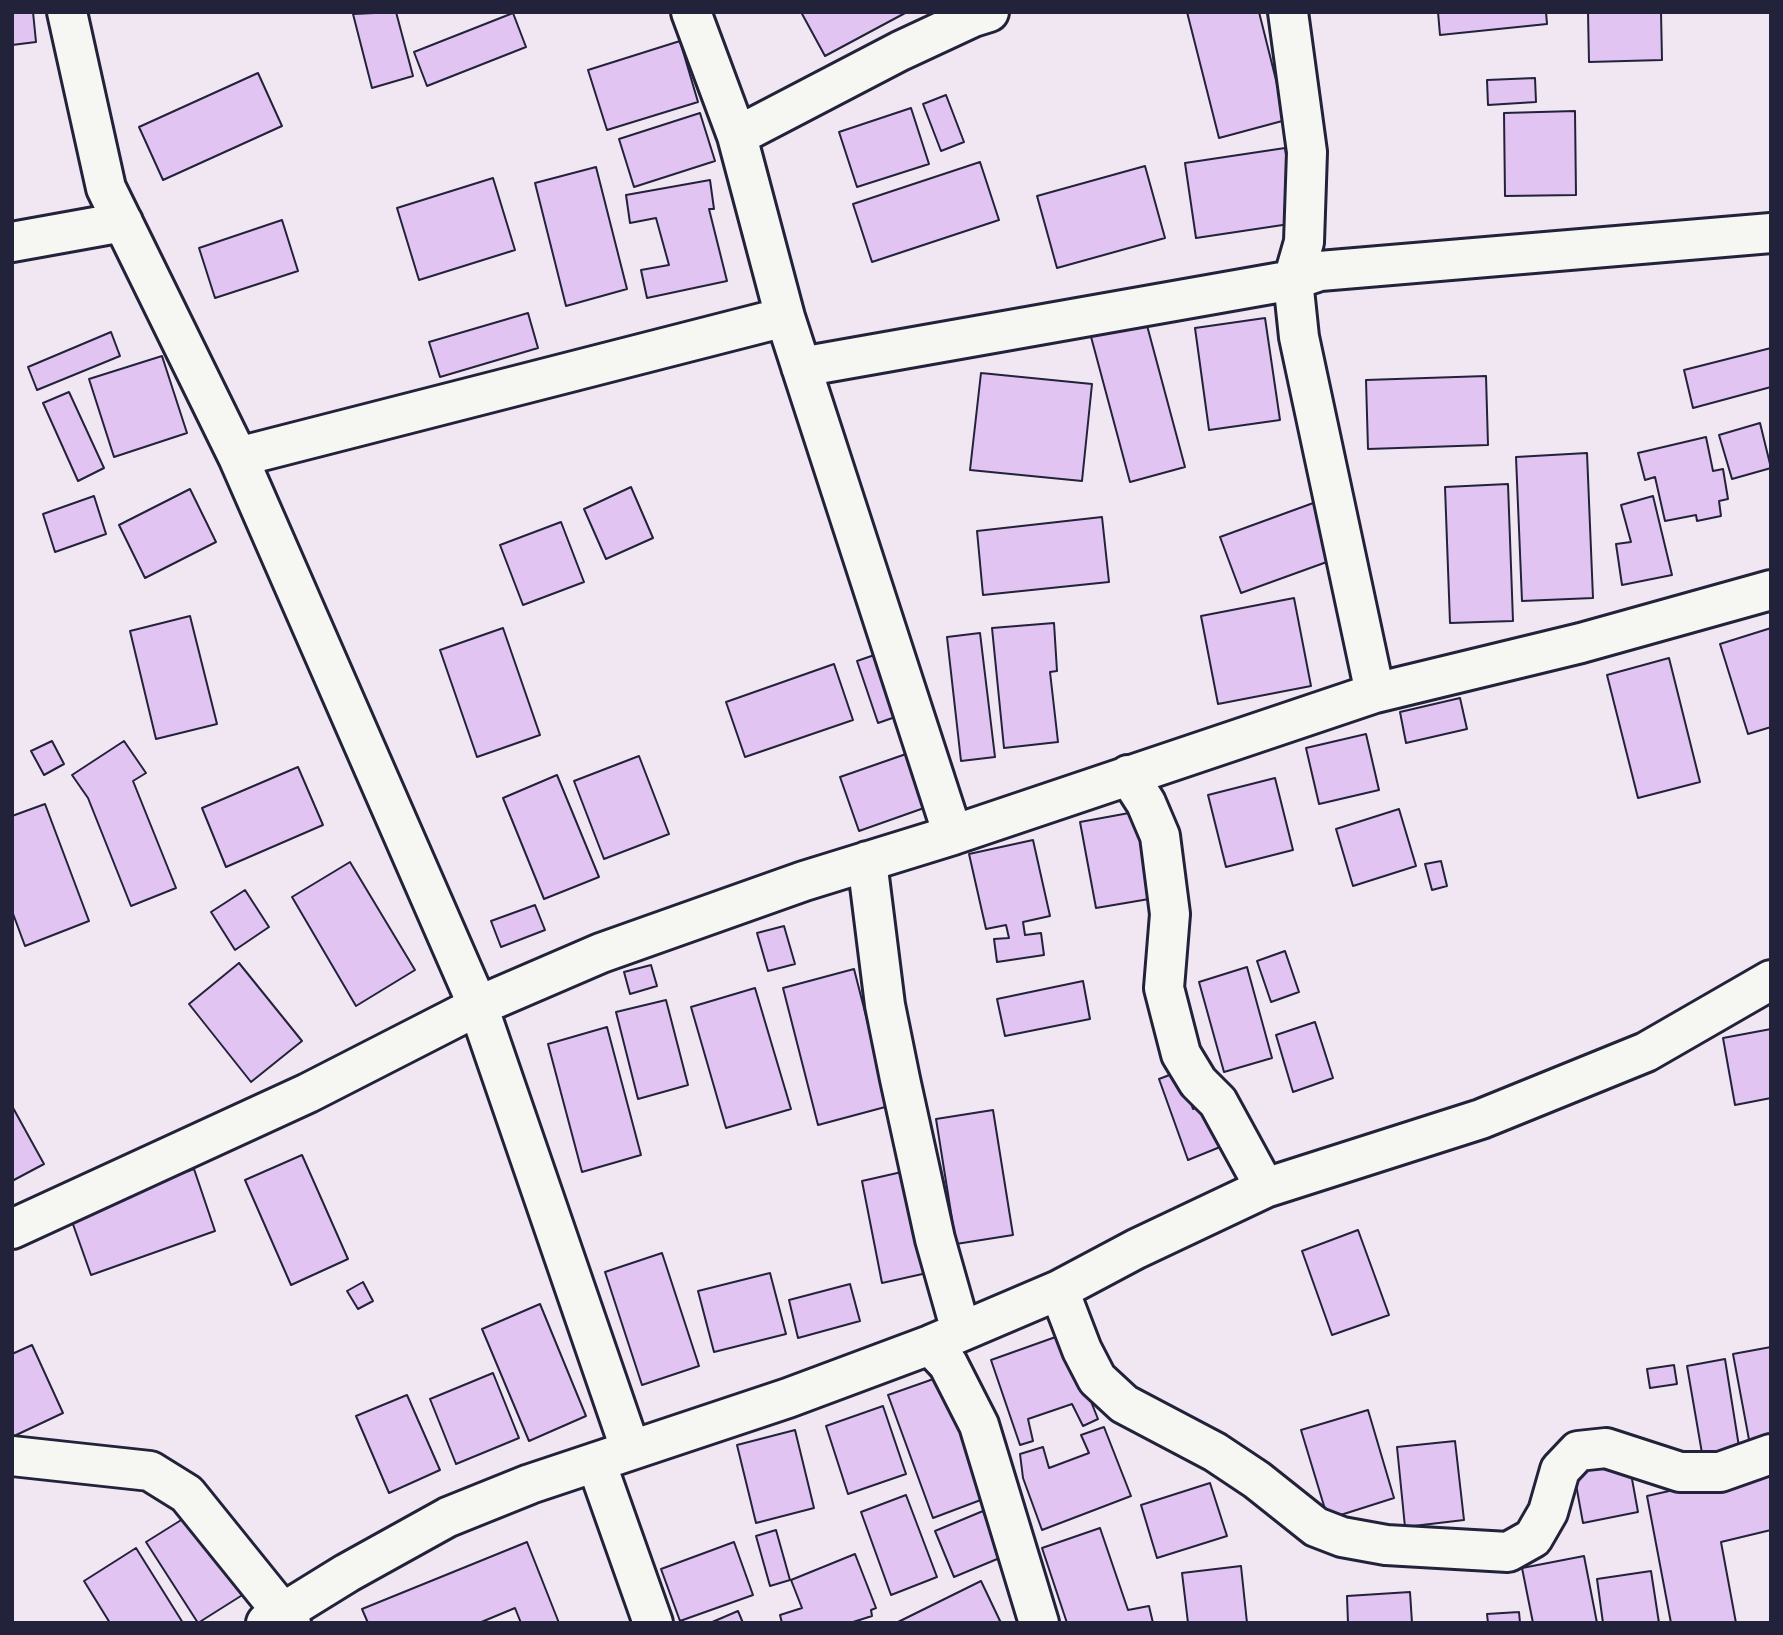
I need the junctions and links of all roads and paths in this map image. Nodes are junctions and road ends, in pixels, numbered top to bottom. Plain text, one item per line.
1 (67, 12) edge
2 (691, 12) edge
3 (989, 12) edge
4 (1288, 12) edge
5 (737, 136) junction
6 (123, 222) junction
7 (1771, 233) edge
8 (12, 242) edge
9 (1293, 280) junction
10 (785, 317) junction
11 (801, 367) junction
12 (238, 457) junction
13 (1771, 590) edge
14 (1375, 693) junction
15 (1128, 775) junction
16 (953, 835) junction
17 (867, 862) junction
18 (1771, 980) edge
19 (478, 1006) junction
20 (1265, 1188) junction
21 (12, 1228) edge
22 (1059, 1290) junction
23 (946, 1338) junction
24 (1771, 1454) edge
25 (613, 1455) junction
26 (12, 1456) edge
27 (280, 1620) edge
28 (653, 1623) edge
29 (1039, 1623) edge

1 - 6 street
2 - 5 street
3 - 5 street
4 - 9 street
5 - 10 street
6 - 8 street
6 - 12 street
7 - 9 street
9 - 11 street
9 - 14 street
10 - 11 street
10 - 12 street
11 - 16 street
12 - 19 street
13 - 14 street
14 - 15 street
15 - 16 street
15 - 20 street
16 - 17 street
17 - 19 street
17 - 23 street
18 - 20 street
19 - 21 street
19 - 25 street
20 - 22 street
22 - 23 street
22 - 24 street
23 - 25 street
23 - 29 street
25 - 27 street
25 - 28 street
26 - 27 street

